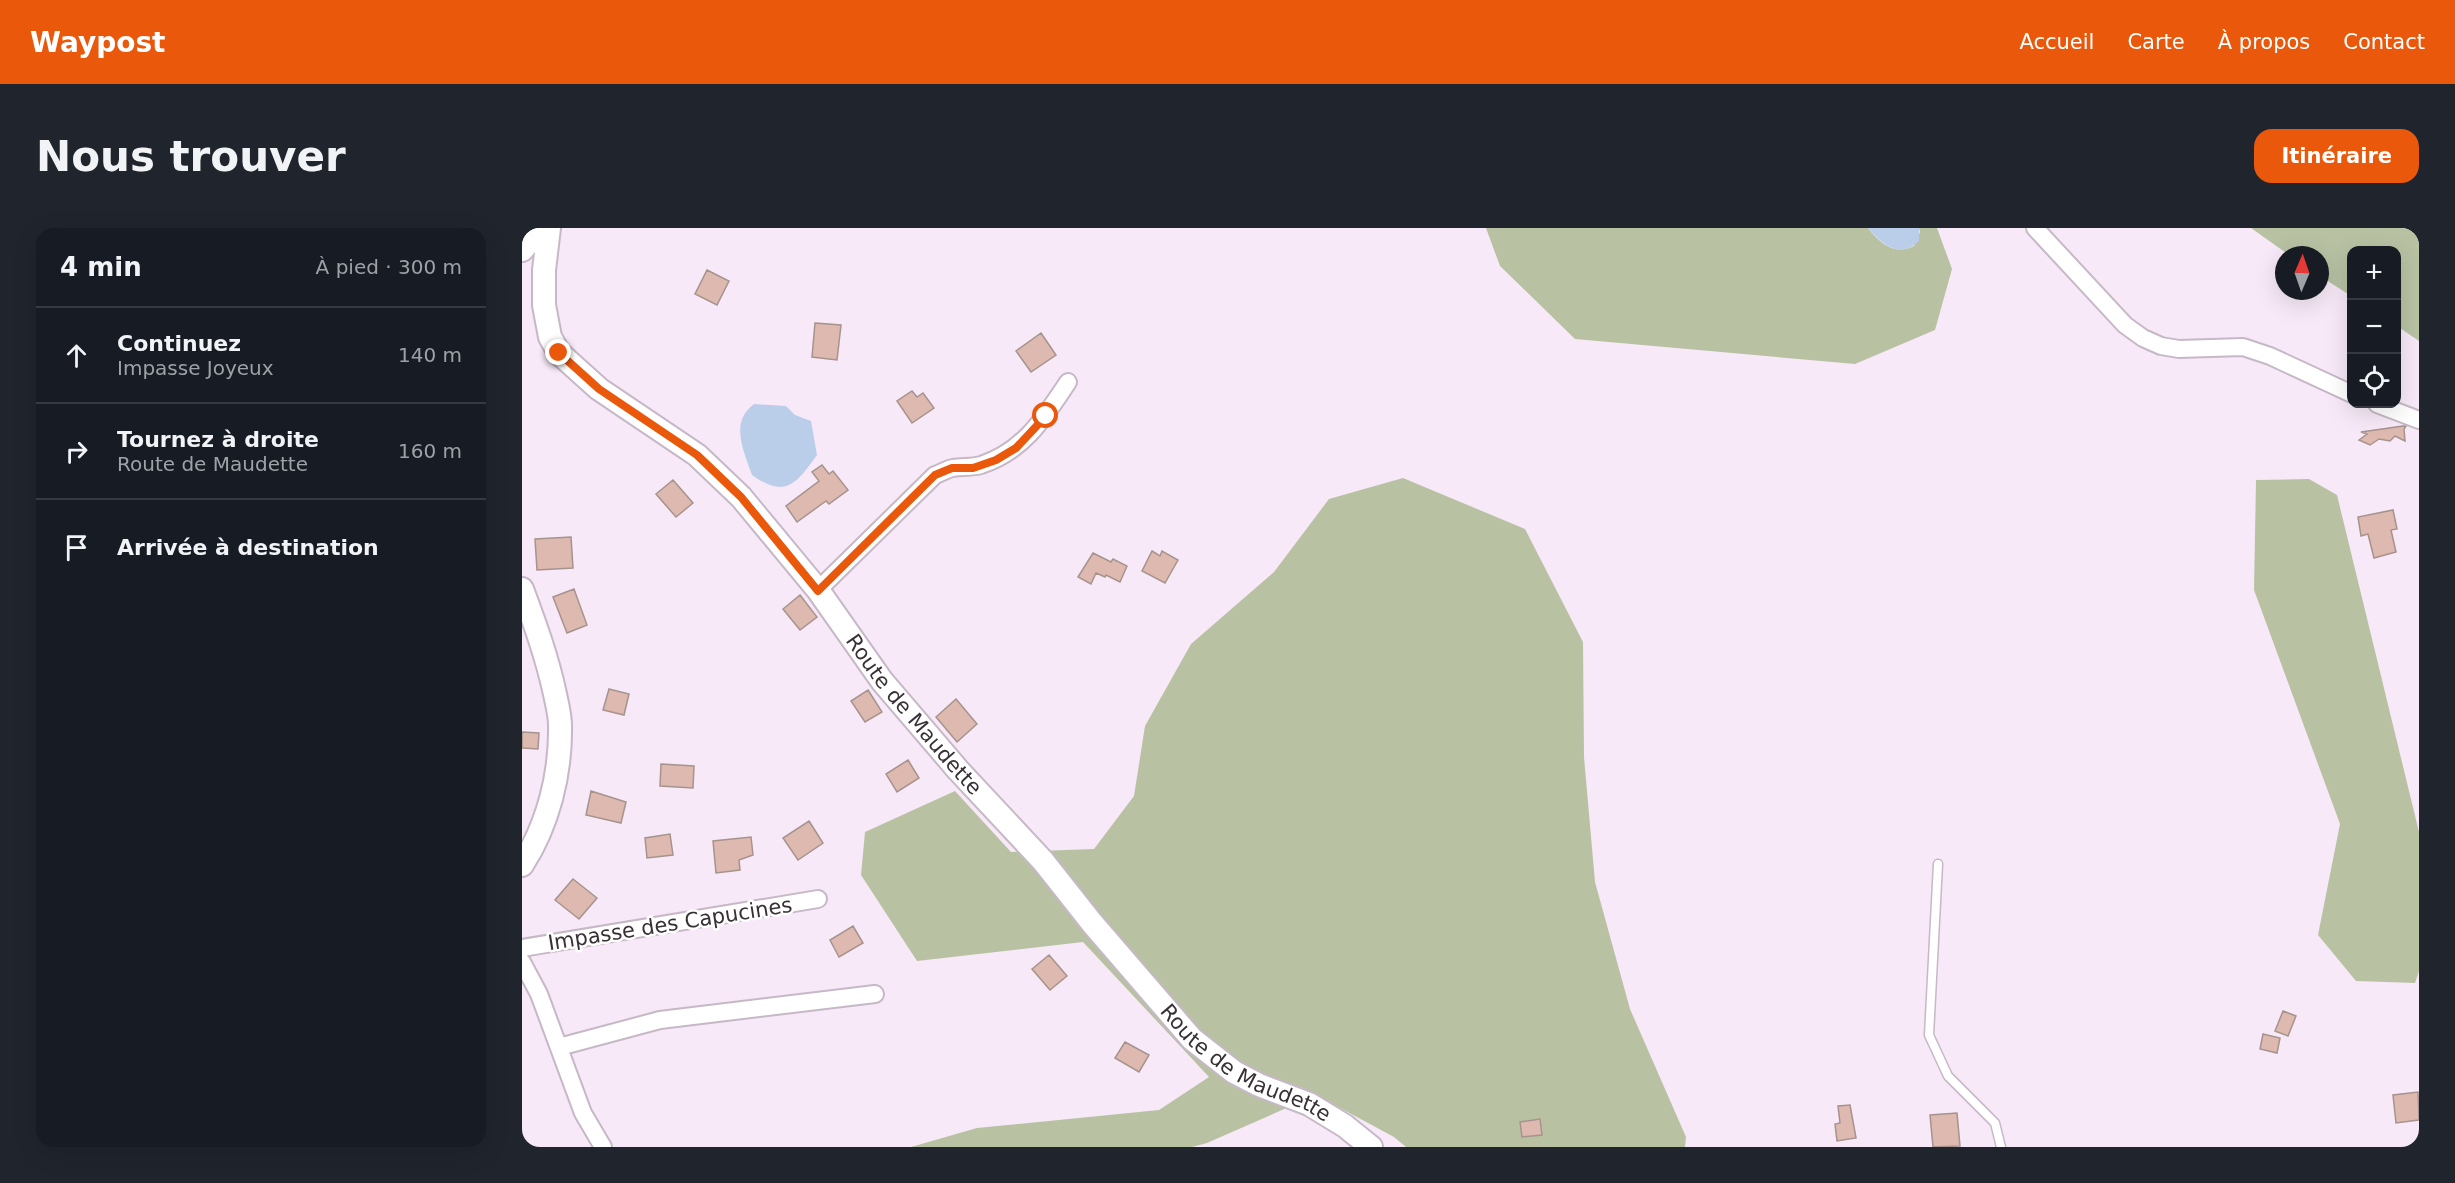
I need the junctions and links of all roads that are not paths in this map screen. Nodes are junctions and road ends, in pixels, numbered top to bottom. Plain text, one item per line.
1 (542, 228) edge
2 (549, 228) edge
3 (2035, 228) edge
4 (522, 250) edge
5 (1068, 382) dead end
6 (2347, 392) edge
7 (2388, 408) edge
8 (2419, 420) edge
9 (522, 589) edge
10 (818, 591) junction
11 (530, 632) edge
12 (1938, 864) dead end
13 (522, 865) edge
14 (818, 899) dead end
15 (522, 948) edge
16 (522, 962) edge
17 (875, 994) dead end
18 (559, 1047) junction
19 (603, 1147) edge
20 (1371, 1147) edge
21 (2001, 1147) edge

1 - 4 street
2 - 10 street, Route de Maudette
3 - 6 street
5 - 10 street
7 - 8 street
9 - 11 street
10 - 20 street, Route de Maudette
11 - 13 street
12 - 21 lane
14 - 15 street, Impasse des Capucines
16 - 18 street
17 - 18 street
18 - 19 street

